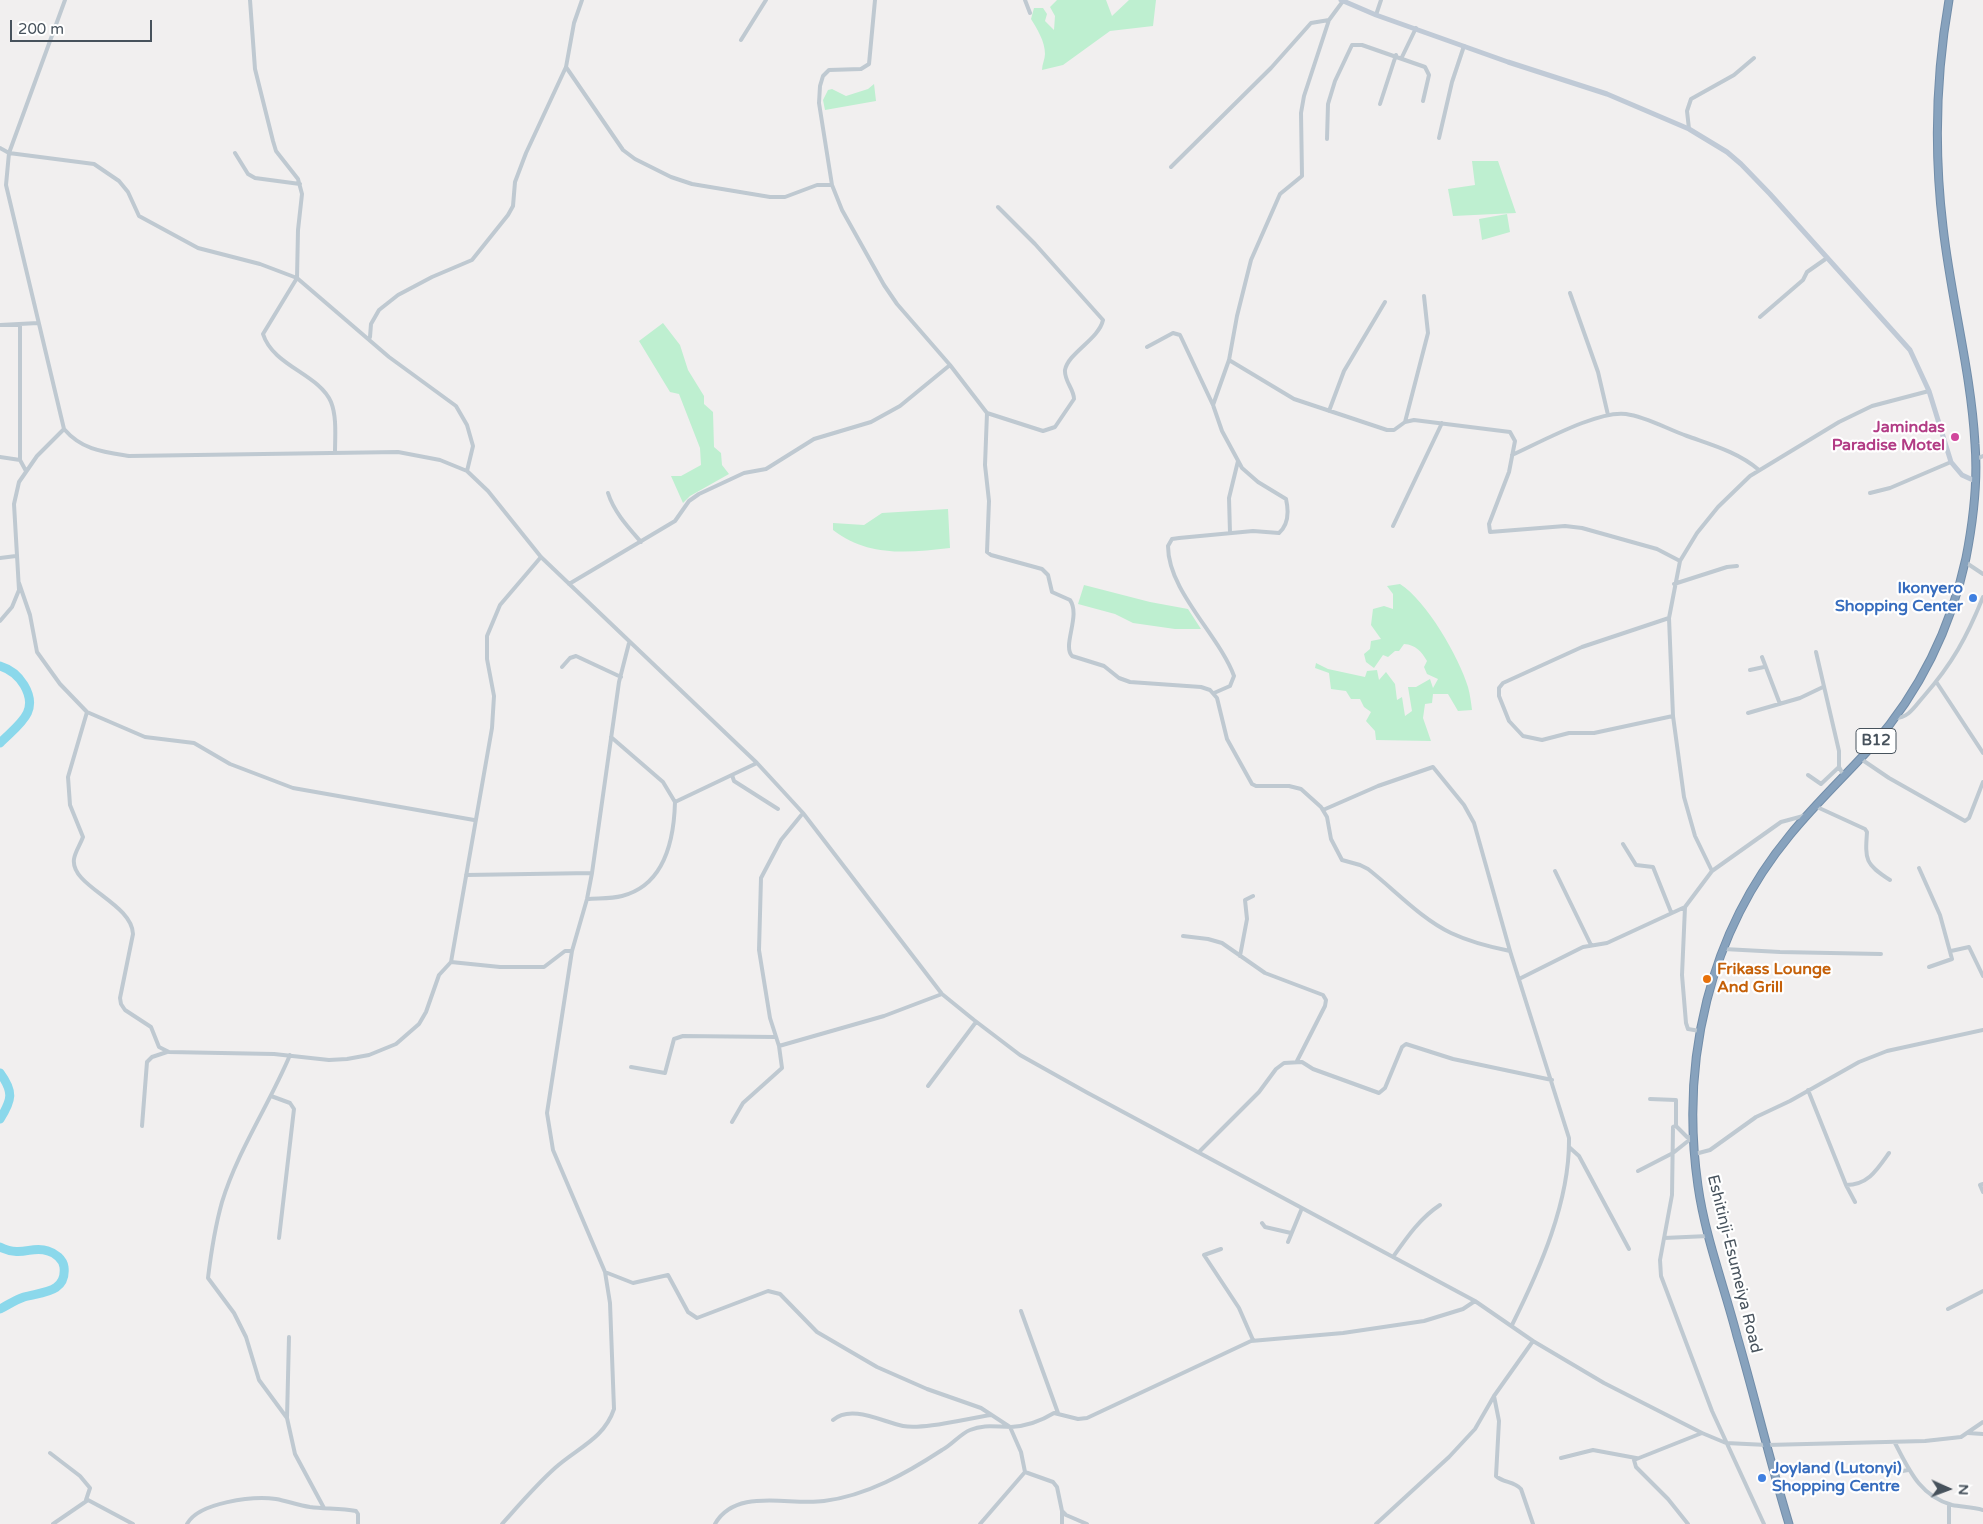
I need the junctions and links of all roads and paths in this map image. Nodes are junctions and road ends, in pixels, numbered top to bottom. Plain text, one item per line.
1 (65, 0) edge
2 (250, 0) edge
3 (582, 0) edge
4 (766, 0) edge
5 (875, 0) edge
6 (1025, 0) edge
7 (1381, 0) edge
8 (1949, 0) edge
9 (1342, 1) edge
10 (1030, 13) dead end
11 (1376, 15) junction
12 (1329, 20) junction
13 (1416, 28) junction
14 (741, 40) dead end
15 (1464, 46) junction
16 (1396, 55) junction
17 (1402, 57) junction
18 (1754, 58) dead end
19 (566, 67) junction
20 (1423, 102) dead end
21 (1380, 104) dead end
22 (1689, 130) junction
23 (1439, 138) dead end
24 (1327, 139) dead end
25 (0, 148) edge
26 (8, 153) junction
27 (235, 153) dead end
28 (1171, 167) dead end
29 (300, 184) junction
30 (832, 185) junction
31 (998, 207) dead end
32 (1827, 258) junction
33 (297, 278) junction
34 (1570, 293) dead end
35 (1424, 296) dead end
36 (1385, 302) dead end
37 (1760, 317) dead end
38 (38, 323) junction
39 (0, 325) edge
40 (20, 325) junction
41 (370, 340) junction
42 (1147, 347) dead end
43 (1228, 360) junction
44 (950, 365) junction
45 (1928, 391) junction
46 (1213, 404) junction
47 (1328, 411) junction
48 (987, 414) junction
49 (1608, 415) junction
50 (1405, 422) junction
51 (1442, 423) junction
52 (64, 429) junction
53 (336, 453) junction
54 (1512, 455) junction
55 (0, 457) edge
56 (1979, 458) edge
57 (20, 460) junction
58 (1238, 460) junction
59 (1951, 462) junction
60 (1759, 470) junction
61 (26, 471) junction
62 (467, 471) junction
63 (1975, 481) junction
64 (608, 493) dead end
65 (1870, 493) dead end
66 (1393, 526) dead end
67 (1230, 533) junction
68 (641, 542) junction
69 (16, 556) junction
70 (540, 557) junction
71 (0, 558) edge
72 (1680, 561) junction
73 (1965, 562) junction
74 (1738, 566) dead end
75 (1983, 574) edge
76 (19, 583) junction
77 (569, 584) junction
78 (1674, 584) junction
79 (1983, 597) edge
80 (1669, 618) junction
81 (0, 622) edge
82 (629, 643) junction
83 (1816, 652) dead end
84 (1762, 657) dead end
85 (562, 667) dead end
86 (1764, 667) junction
87 (1750, 670) dead end
88 (621, 677) junction
89 (1937, 683) junction
90 (1823, 687) junction
91 (1214, 693) junction
92 (1780, 704) junction
93 (86, 712) junction
94 (1748, 713) dead end
95 (1673, 716) junction
96 (1895, 718) junction
97 (612, 737) junction
98 (1983, 752) edge
99 (1860, 758) junction
100 (757, 763) junction
101 (1839, 767) junction
102 (732, 775) junction
103 (1808, 775) dead end
104 (1844, 776) junction
105 (1983, 782) edge
106 (675, 802) junction
107 (1817, 807) junction
108 (778, 809) dead end
109 (1323, 810) junction
110 (803, 813) junction
111 (1809, 814) junction
112 (474, 820) junction
113 (1623, 844) dead end
114 (1920, 868) dead end
115 (1712, 870) junction
116 (1555, 871) dead end
117 (592, 873) junction
118 (466, 875) junction
119 (1890, 880) dead end
120 (1253, 896) dead end
121 (587, 899) junction
122 (1685, 907) junction
123 (1671, 912) junction
124 (1183, 936) dead end
125 (1591, 945) junction
126 (1722, 948) junction
127 (572, 951) junction
128 (1510, 951) junction
129 (1951, 951) junction
130 (1881, 954) dead end
131 (1240, 956) junction
132 (451, 962) junction
133 (1929, 967) dead end
134 (1983, 976) edge
135 (1521, 978) junction
136 (942, 994) junction
137 (976, 1022) junction
138 (1983, 1030) edge
139 (1700, 1031) junction
140 (774, 1037) junction
141 (779, 1046) junction
142 (169, 1052) junction
143 (290, 1055) junction
144 (1296, 1061) junction
145 (631, 1067) dead end
146 (1552, 1080) junction
147 (928, 1086) dead end
148 (1808, 1090) junction
149 (271, 1096) junction
150 (1650, 1099) dead end
151 (732, 1122) dead end
152 (142, 1126) dead end
153 (1676, 1126) junction
154 (1693, 1137) junction
155 (1569, 1147) junction
156 (1199, 1152) junction
157 (1673, 1153) junction
158 (1889, 1153) dead end
159 (1695, 1154) junction
160 (1638, 1171) dead end
161 (1983, 1184) edge
162 (1846, 1186) junction
163 (1983, 1192) edge
164 (1855, 1202) dead end
165 (1440, 1205) dead end
166 (1302, 1208) junction
167 (1262, 1223) dead end
168 (1291, 1233) junction
169 (1710, 1236) junction
170 (279, 1238) dead end
171 (1664, 1238) junction
172 (1288, 1242) dead end
173 (1221, 1249) dead end
174 (1629, 1249) dead end
175 (1394, 1257) junction
176 (605, 1272) junction
177 (1983, 1291) edge
178 (1475, 1301) junction
179 (1948, 1309) dead end
180 (1021, 1312) dead end
181 (1512, 1325) junction
182 (288, 1337) dead end
183 (1254, 1340) junction
184 (1533, 1342) junction
185 (1494, 1396) junction
186 (1058, 1413) junction
187 (991, 1414) junction
188 (287, 1418) junction
189 (833, 1420) dead end
190 (1983, 1422) edge
191 (1010, 1427) junction
192 (1702, 1433) junction
193 (1968, 1433) junction
194 (1983, 1434) edge
195 (1726, 1443) junction
196 (1895, 1443) junction
197 (1767, 1445) junction
198 (50, 1452) dead end
199 (1561, 1458) dead end
200 (1636, 1458) junction
201 (1884, 1466) dead end
202 (1908, 1470) junction
203 (1025, 1472) junction
204 (86, 1500) junction
205 (1949, 1504) junction
206 (324, 1508) junction
207 (1062, 1510) junction
208 (1983, 1510) edge
209 (1686, 1523) edge
210 (53, 1524) edge
211 (133, 1524) edge
212 (187, 1524) edge
213 (358, 1524) edge
214 (502, 1524) edge
215 (715, 1524) edge
216 (980, 1524) edge
217 (1062, 1524) edge
218 (1087, 1524) edge
219 (1376, 1524) edge
220 (1534, 1524) edge
221 (1764, 1524) edge
222 (1789, 1524) edge
223 (1949, 1524) edge

1 - 26 street
2 - 29 street
3 - 19 street
4 - 14 street
5 - 30 street
6 - 10 street
7 - 11 street
8 - 56 highway, Eshitinji-Esumeiya Road / B12
9 - 11 street
9 - 12 street
11 - 13 street
12 - 28 street
12 - 43 street
13 - 15 street
13 - 17 street
15 - 22 street
15 - 23 street
16 - 17 street
16 - 21 street
16 - 24 street
17 - 20 street
18 - 22 street
19 - 30 street
19 - 41 street
22 - 32 street
25 - 26 street
26 - 33 street
26 - 38 street
27 - 29 street
29 - 33 street
30 - 44 street
31 - 48 street
32 - 37 street
32 - 45 street
33 - 41 street
33 - 53 street
34 - 49 street
35 - 50 street
36 - 47 street
38 - 40 street
38 - 52 street
39 - 40 street
40 - 57 street
41 - 62 street
42 - 46 street
43 - 46 street
43 - 47 street
44 - 48 street
44 - 68 street
45 - 59 street
45 - 60 street
46 - 58 street
47 - 50 street
48 - 91 street
49 - 54 street
49 - 60 street
50 - 51 street
51 - 54 street
51 - 66 street
52 - 53 street
52 - 61 street
53 - 62 street
54 - 72 street
55 - 57 street
56 - 63 highway, Eshitinji-Esumeiya Road / B12
57 - 61 street
58 - 67 street
58 - 67 street
59 - 63 street
59 - 65 street
60 - 72 street
61 - 69 street
62 - 70 street
63 - 73 highway, Eshitinji-Esumeiya Road / B12
64 - 68 street
67 - 91 street
68 - 77 street
69 - 71 street
69 - 76 street
70 - 77 street
70 - 112 street
72 - 78 street
73 - 75 street
73 - 96 highway, Eshitinji-Esumeiya Road / B12
74 - 78 street
76 - 81 street
76 - 93 street
77 - 82 street
78 - 80 street
79 - 89 street
80 - 95 street
80 - 95 street
82 - 88 street
82 - 100 street
83 - 90 street
84 - 86 street
85 - 88 street
86 - 87 street
86 - 92 street
88 - 97 street
89 - 96 street
89 - 98 street
90 - 92 street
90 - 101 street
91 - 109 street
92 - 94 street
93 - 112 street
93 - 142 street
95 - 115 street
96 - 99 highway, Eshitinji-Esumeiya Road / B12
97 - 106 street
97 - 117 street
99 - 104 highway, Eshitinji-Esumeiya Road / B12
99 - 105 street
100 - 102 street
100 - 110 street
101 - 103 street
101 - 104 street
102 - 106 street
102 - 108 street
104 - 107 highway, Eshitinji-Esumeiya Road / B12
106 - 121 street
107 - 111 highway, Eshitinji-Esumeiya Road / B12
107 - 119 street
109 - 128 street
109 - 128 street
110 - 136 street
110 - 140 street
111 - 115 street
111 - 126 highway, Eshitinji-Esumeiya Road / B12
112 - 118 street
113 - 123 street
114 - 129 street
115 - 122 street
116 - 125 street
117 - 118 street
117 - 121 street
118 - 132 street
120 - 131 street
121 - 127 street
122 - 123 street
122 - 139 street
123 - 125 street
124 - 131 street
125 - 135 street
126 - 130 street
126 - 139 highway, Eshitinji-Esumeiya Road / B12
127 - 132 street
127 - 176 street
128 - 135 street
129 - 133 street
129 - 134 street
131 - 144 street
132 - 143 street
135 - 146 street
136 - 137 street
136 - 141 street
137 - 147 street
137 - 156 street
138 - 148 street
139 - 154 highway, Eshitinji-Esumeiya Road / B12
140 - 141 street
140 - 145 street
141 - 151 street
142 - 143 street
142 - 152 street
143 - 149 street
144 - 146 street
144 - 156 street
146 - 155 street
148 - 159 street
148 - 162 street
149 - 170 street
149 - 188 street
150 - 153 street
153 - 154 street
153 - 157 street
154 - 157 street
154 - 159 highway, Eshitinji-Esumeiya Road / B12
155 - 174 street
155 - 181 street
156 - 166 street
157 - 160 street
157 - 171 street
158 - 162 street
159 - 169 highway, Eshitinji-Esumeiya Road / B12
161 - 163 street
162 - 164 street
165 - 175 street
166 - 168 street
166 - 175 street
167 - 168 street
168 - 172 street
169 - 171 street
169 - 197 highway, Eshitinji-Esumeiya Road / B12
171 - 195 street
173 - 183 street
175 - 178 street
176 - 187 street
176 - 214 street
177 - 179 street
178 - 181 street
178 - 183 street
180 - 186 street
181 - 184 street
182 - 188 street
183 - 186 street
184 - 185 street
184 - 192 street
185 - 219 street
185 - 220 street
186 - 191 street
187 - 189 street
187 - 191 street
188 - 206 street
190 - 193 street
191 - 203 street
191 - 215 street
192 - 195 street
192 - 200 street
193 - 194 street
193 - 196 street
195 - 197 street
195 - 221 street
196 - 197 street
196 - 202 street
197 - 222 highway, B12
198 - 204 street
199 - 200 street
200 - 209 street
201 - 202 street
202 - 205 street
203 - 207 street
203 - 216 street
204 - 210 street
204 - 211 street
205 - 208 street
205 - 223 street
206 - 212 street
206 - 213 street
207 - 217 street
207 - 218 street

